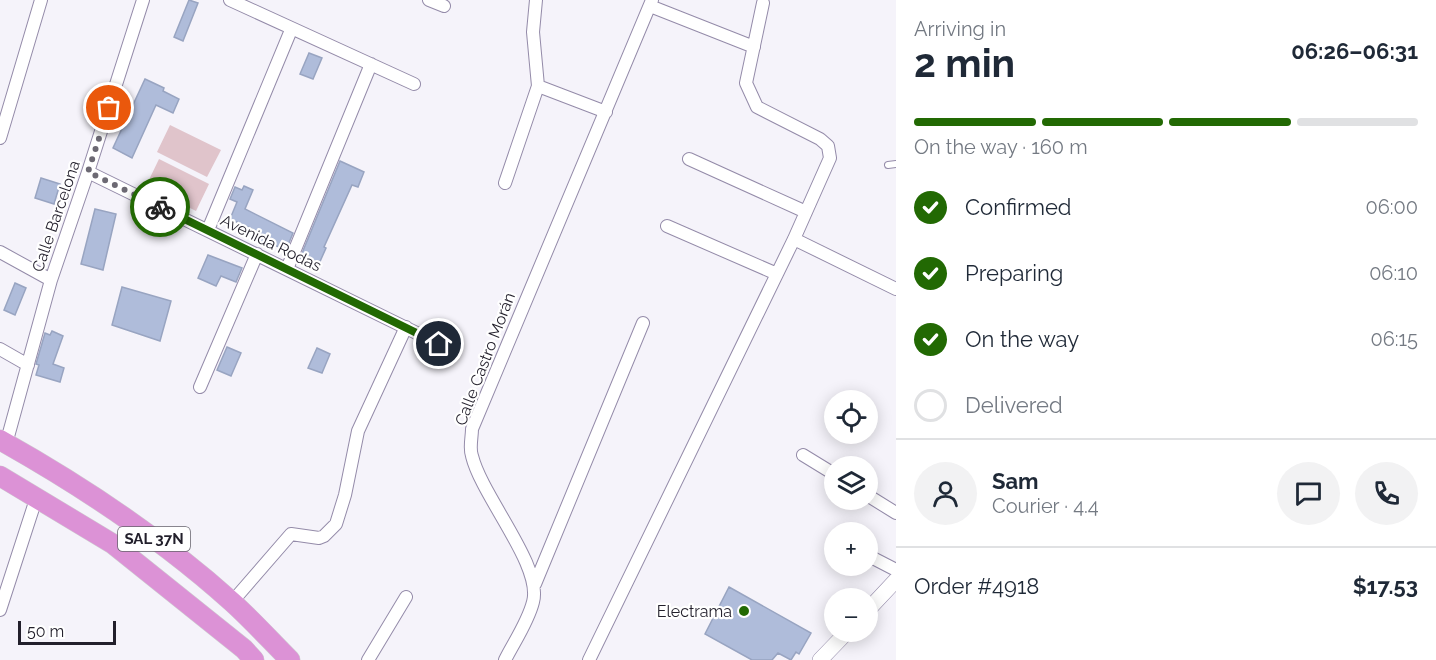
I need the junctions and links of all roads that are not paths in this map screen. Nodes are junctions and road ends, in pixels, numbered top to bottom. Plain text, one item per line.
1 (41, 0) edge
2 (143, 0) edge
3 (230, 0) edge
4 (429, 0) edge
5 (536, 0) edge
6 (651, 3) edge
7 (763, 3) dead end
8 (444, 6) dead end
9 (291, 30) junction
10 (754, 47) junction
11 (371, 64) junction
12 (414, 84) dead end
13 (538, 86) junction
14 (606, 112) junction
15 (0, 138) edge
16 (689, 159) dead end
17 (896, 164) edge
18 (888, 165) dead end
19 (88, 172) junction
20 (505, 183) dead end
21 (806, 212) junction
22 (667, 226) dead end
23 (208, 230) junction
24 (794, 239) junction
25 (0, 252) edge
26 (256, 254) junction
27 (287, 269) junction
28 (777, 274) junction
29 (51, 280) junction
30 (896, 289) edge
31 (643, 323) dead end
32 (406, 327) junction
33 (439, 344) dead end
34 (0, 349) edge
35 (27, 365) junction
36 (200, 387) dead end
37 (3, 442) edge
38 (803, 455) dead end
39 (824, 468) edge
40 (0, 476) edge
41 (37, 496) junction
42 (878, 502) edge
43 (896, 513) edge
44 (878, 561) edge
45 (896, 570) edge
46 (896, 580) edge
47 (535, 584) junction
48 (406, 597) dead end
49 (878, 599) edge
50 (232, 602) junction
51 (0, 610) edge
52 (837, 642) edge
53 (254, 660) edge
54 (290, 660) edge
55 (368, 660) edge
56 (505, 660) edge
57 (589, 660) edge
58 (820, 660) edge

1 - 15 street
2 - 19 street, Calle Barcelona
3 - 9 street
4 - 8 street
5 - 13 street
6 - 10 street
6 - 14 street, Calle Castro Morán
7 - 10 street
9 - 11 street
9 - 23 street
10 - 21 street
11 - 12 street
11 - 27 street
13 - 14 street
13 - 20 street
14 - 47 street, Calle Castro Morán
16 - 21 street
17 - 18 lane
19 - 23 street, Avenida Rodas
19 - 29 street, Calle Barcelona
21 - 24 street
22 - 28 street
23 - 26 street, Avenida Rodas
24 - 28 street
24 - 30 street
25 - 29 street
26 - 27 street, Avenida Rodas
26 - 36 street
27 - 32 street, Avenida Rodas
28 - 57 street
29 - 35 street, Calle Barcelona
31 - 47 street
32 - 33 street, Avenida Rodas
32 - 50 street
34 - 35 street
35 - 37 street, Calle Barcelona
37 - 50 highway, SAL 37N
38 - 39 street
40 - 41 highway, SAL 37N
41 - 51 street
41 - 53 highway, SAL 37N
42 - 43 street
44 - 45 street
46 - 49 street
47 - 56 street
48 - 55 street
50 - 54 highway, SAL 37N
52 - 58 street

